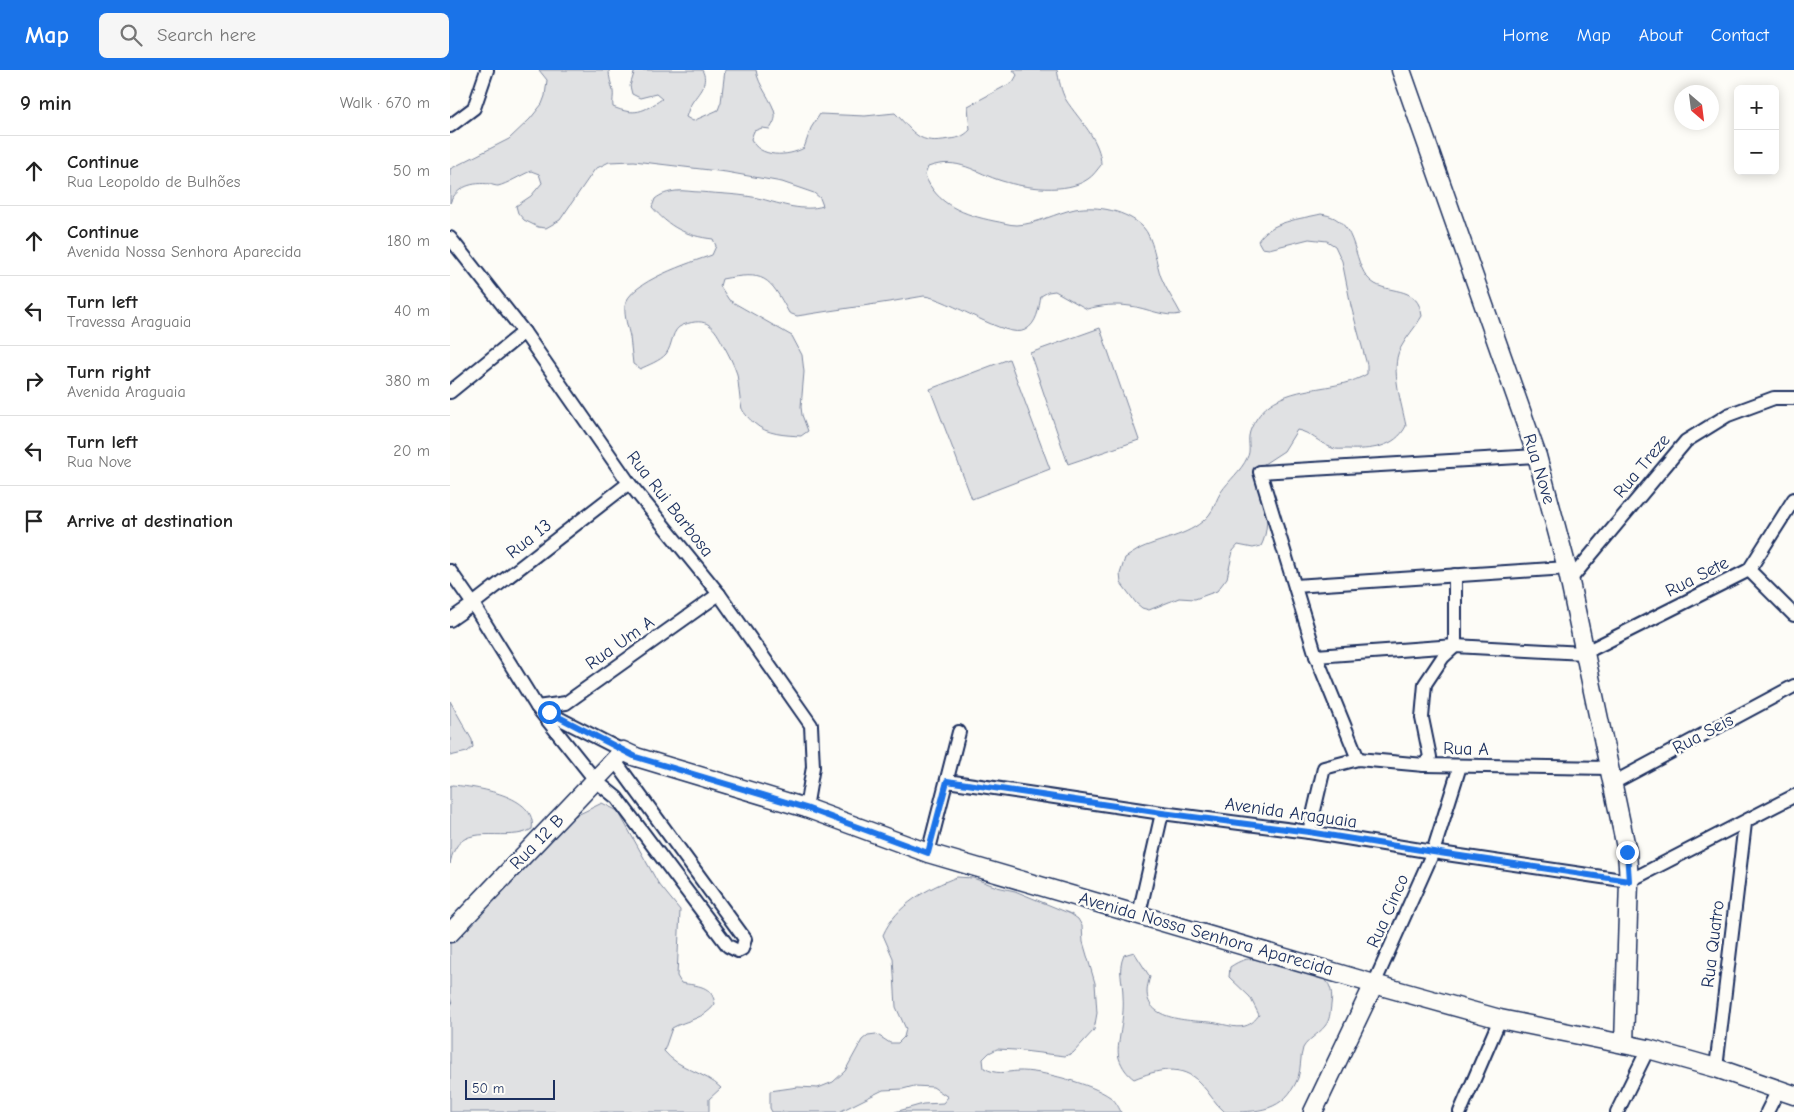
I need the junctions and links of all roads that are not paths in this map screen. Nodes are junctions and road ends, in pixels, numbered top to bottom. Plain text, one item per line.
1 (487, 70) edge
2 (1401, 70) edge
3 (450, 126) edge
4 (450, 238) edge
5 (524, 332) junction
6 (450, 392) edge
7 (1794, 398) edge
8 (1537, 456) junction
9 (629, 483) junction
10 (1794, 498) edge
11 (1749, 570) junction
12 (450, 572) edge
13 (1455, 575) junction
14 (1568, 575) junction
15 (1295, 586) junction
16 (719, 594) junction
17 (473, 604) junction
18 (1794, 616) edge
19 (450, 620) edge
20 (1455, 646) junction
21 (1584, 654) junction
22 (1316, 656) junction
23 (1794, 686) edge
24 (537, 707) junction
25 (959, 732) dead end
26 (619, 756) junction
27 (1358, 759) junction
28 (1424, 765) junction
29 (1460, 766) junction
30 (1611, 776) junction
31 (596, 781) junction
32 (947, 781) junction
33 (1794, 796) edge
34 (806, 808) junction
35 (1162, 813) junction
36 (1745, 823) junction
37 (1309, 832) junction
38 (1433, 852) junction
39 (928, 853) junction
40 (1629, 881) junction
41 (1138, 914) junction
42 (450, 933) edge
43 (1374, 984) junction
44 (1500, 1019) junction
45 (1624, 1044) junction
46 (1648, 1049) junction
47 (1716, 1068) junction
48 (1786, 1092) edge
49 (1313, 1112) edge
50 (1460, 1112) edge
51 (1617, 1112) edge
52 (1767, 1112) edge

1 - 3 street
2 - 8 street, Rua Nove
4 - 5 street, Rua Rui Barbosa
5 - 6 street
5 - 9 street, Rua Rui Barbosa
7 - 14 street, Rua Treze
8 - 14 street, Rua Nove
8 - 15 street
9 - 16 street, Rua Rui Barbosa
9 - 17 street, Rua 13
10 - 11 street, Rua Sete
11 - 18 street
11 - 21 street, Rua Sete
12 - 17 street
13 - 14 street
13 - 15 street
13 - 20 street
14 - 21 street, Rua Nove
15 - 22 street
16 - 24 street, Rua Um A
16 - 34 street, Rua Rui Barbosa
17 - 19 street, Rua 13
17 - 24 street
20 - 21 street
20 - 22 street
20 - 28 street
21 - 30 street, Rua Nove
22 - 27 street
23 - 30 street, Rua Seis
24 - 26 street
24 - 31 street
25 - 32 street
26 - 31 street, Rua 12 B
26 - 31 street
26 - 34 street, Avenida Nossa Senhora Aparecida
27 - 28 street, Rua A
27 - 37 street, Rua A
28 - 29 street, Rua A
29 - 30 street, Rua A
29 - 38 street, Rua Cinco
30 - 40 street, Rua Nove
31 - 42 street, Rua 12 B
32 - 35 street, Avenida Araguaia
32 - 39 street
33 - 36 street
34 - 39 street, Avenida Nossa Senhora Aparecida
35 - 37 street, Avenida Araguaia
35 - 41 street
36 - 40 street
36 - 47 street, Rua Quatro
37 - 38 street, Avenida Araguaia
38 - 40 street, Avenida Araguaia
38 - 43 street, Rua Cinco
39 - 41 street, Avenida Nossa Senhora Aparecida
40 - 45 street
41 - 43 street, Avenida Nossa Senhora Aparecida
43 - 44 street, Avenida Nossa Senhora Aparecida
43 - 49 street
44 - 45 street, Avenida Nossa Senhora Aparecida
44 - 50 street
45 - 46 street, Avenida Nossa Senhora Aparecida
46 - 47 street, Avenida Nossa Senhora Aparecida
46 - 51 street
47 - 48 street, Avenida Nossa Senhora Aparecida
48 - 52 street

